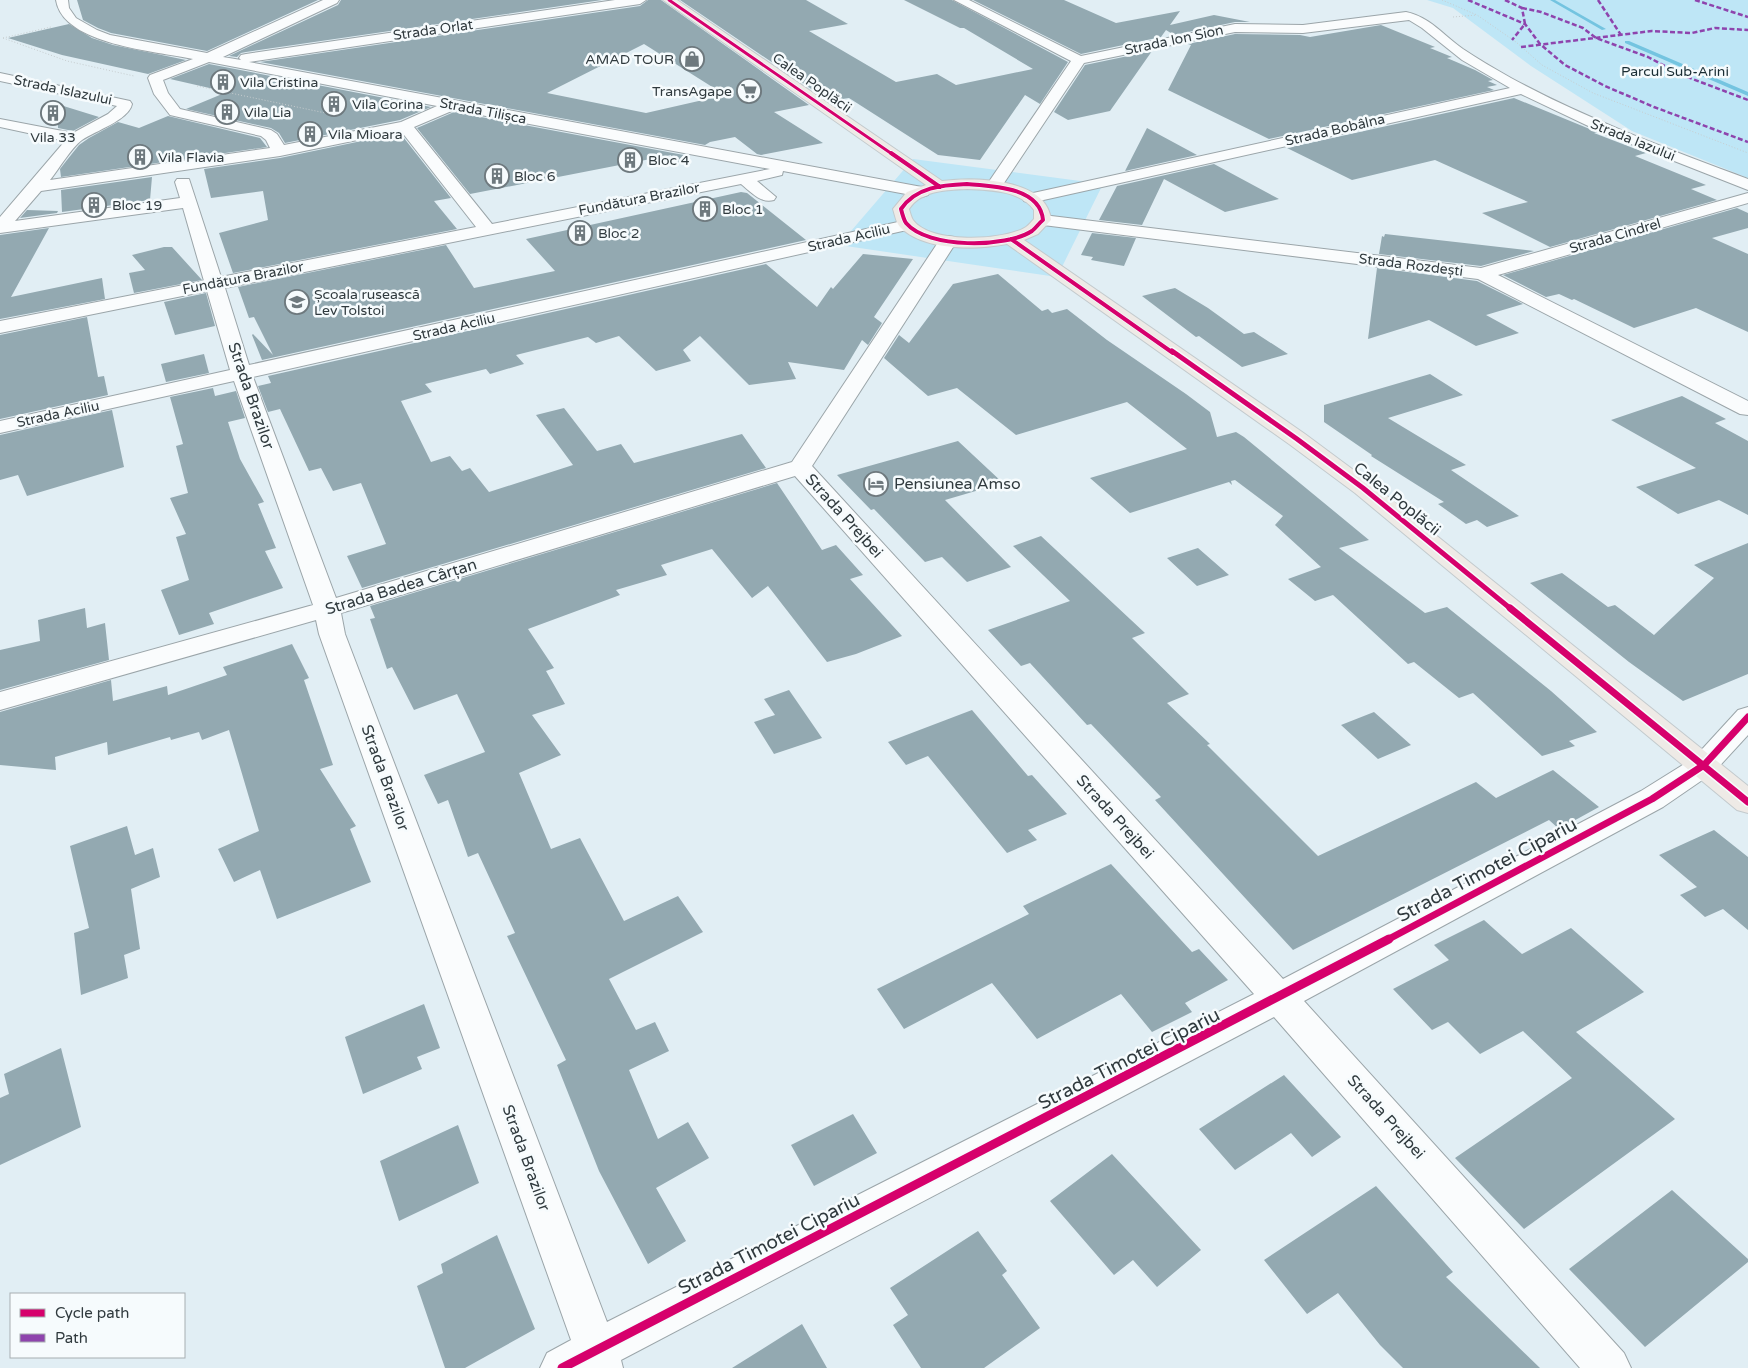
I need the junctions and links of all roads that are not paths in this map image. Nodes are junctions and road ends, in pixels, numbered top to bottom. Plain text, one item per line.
1 (62, 0) edge
2 (333, 0) edge
3 (640, 0) edge
4 (670, 0) edge
5 (960, 0) edge
6 (209, 58) junction
7 (1079, 60) junction
8 (225, 61) junction
9 (0, 77) edge
10 (1520, 90) junction
11 (452, 106) junction
12 (0, 123) edge
13 (405, 126) junction
14 (76, 138) junction
15 (280, 151) junction
16 (791, 169) junction
17 (744, 178) junction
18 (183, 182) dead end
19 (1748, 185) edge
20 (994, 186) junction
21 (36, 187) junction
22 (940, 187) junction
23 (922, 192) junction
24 (768, 197) dead end
25 (1030, 198) junction
26 (1748, 198) edge
27 (188, 202) junction
28 (1043, 220) junction
29 (907, 225) junction
30 (0, 228) edge
31 (487, 229) junction
32 (1011, 239) junction
33 (948, 241) junction
34 (1482, 274) junction
35 (214, 284) junction
36 (0, 327) edge
37 (242, 374) junction
38 (1748, 409) edge
39 (0, 427) edge
40 (800, 467) junction
41 (326, 609) junction
42 (0, 701) edge
43 (1748, 717) edge
44 (1704, 765) junction
45 (1748, 802) edge
46 (1279, 998) junction
47 (587, 1362) edge
48 (1609, 1368) edge

1 - 6 street, Strada Tilișca
2 - 6 street
3 - 8 street, Strada Orlat
4 - 22 main road, Calea Poplăcii
5 - 7 street
6 - 8 street, Strada Tilișca
6 - 15 street
7 - 10 street, Strada Ion Sion
7 - 20 street
8 - 11 street, Strada Tilișca
9 - 14 street, Strada Islazului
10 - 19 street, Strada Iazului
10 - 25 street, Strada Bobâlna
11 - 13 street
11 - 16 street, Strada Tilișca
12 - 14 street
13 - 15 street
13 - 31 street
14 - 21 street, Strada Islazului
15 - 21 street
16 - 17 street, Fundătura Brazilor
16 - 23 street, Strada Tilișca
17 - 24 street
17 - 31 street, Fundătura Brazilor
18 - 27 street, Strada Brazilor
20 - 22 main road
20 - 25 main road
21 - 30 street, Strada Islazului
22 - 23 main road
23 - 29 main road
25 - 28 main road
26 - 34 street, Strada Cindrel
27 - 30 street
27 - 35 street, Strada Brazilor
28 - 32 main road
28 - 34 street, Strada Rozdești
29 - 33 main road
29 - 37 street, Strada Aciliu
31 - 35 street, Fundătura Brazilor
32 - 33 main road
32 - 44 main road, Calea Poplăcii
33 - 40 street, Strada Prejbei
34 - 38 street, Strada Rozdești
35 - 36 street, Fundătura Brazilor
35 - 37 street, Strada Brazilor
37 - 39 street, Strada Aciliu
37 - 41 street, Strada Brazilor
40 - 41 street, Strada Badea Cârțan
40 - 46 street, Strada Prejbei
41 - 42 street, Strada Badea Cârțan
41 - 47 street, Strada Brazilor
43 - 44 street, Strada Timotei Cipariu
44 - 45 main road, Calea Poplăcii
44 - 46 street, Strada Timotei Cipariu
46 - 47 street, Strada Timotei Cipariu
46 - 48 street, Strada Prejbei

